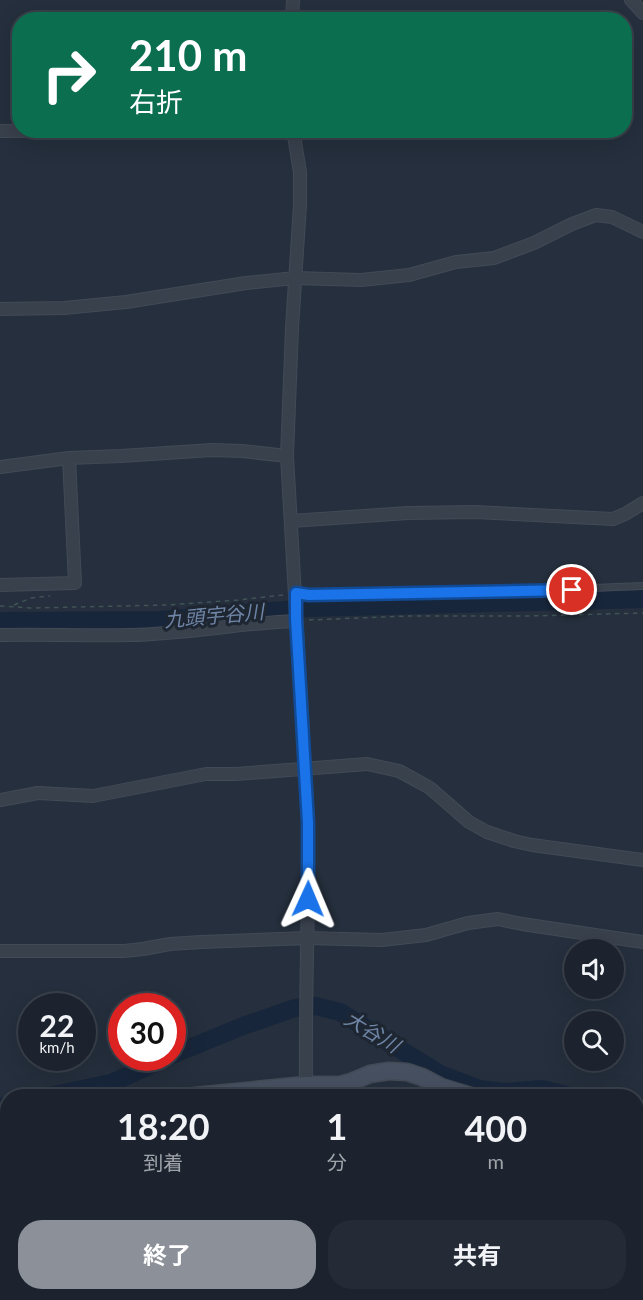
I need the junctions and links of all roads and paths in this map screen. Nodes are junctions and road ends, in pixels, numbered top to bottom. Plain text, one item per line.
1 (631, 0) edge
2 (643, 13) edge
3 (294, 138) edge
4 (643, 232) edge
5 (296, 279) junction
6 (0, 309) edge
7 (287, 456) junction
8 (69, 458) junction
9 (0, 468) edge
10 (643, 503) edge
11 (291, 521) junction
12 (0, 585) edge
13 (643, 586) edge
14 (295, 595) junction
15 (0, 606) edge
16 (643, 613) edge
17 (296, 620) junction
18 (0, 635) edge
19 (304, 768) junction
20 (0, 800) edge
21 (643, 860) edge
22 (307, 938) junction
23 (643, 942) edge
24 (0, 951) edge
25 (311, 1089) edge
26 (445, 1089) edge

1 - 2 street
3 - 5 street
4 - 5 street
5 - 6 street
5 - 7 street
7 - 8 street
7 - 11 street
8 - 9 street
8 - 12 street
10 - 11 street
11 - 14 street
13 - 14 lane
14 - 15 path
14 - 17 street
16 - 17 path
17 - 18 street
17 - 19 street
19 - 20 street
19 - 21 street
19 - 22 street
22 - 23 street
22 - 24 street
22 - 25 street
25 - 26 street

